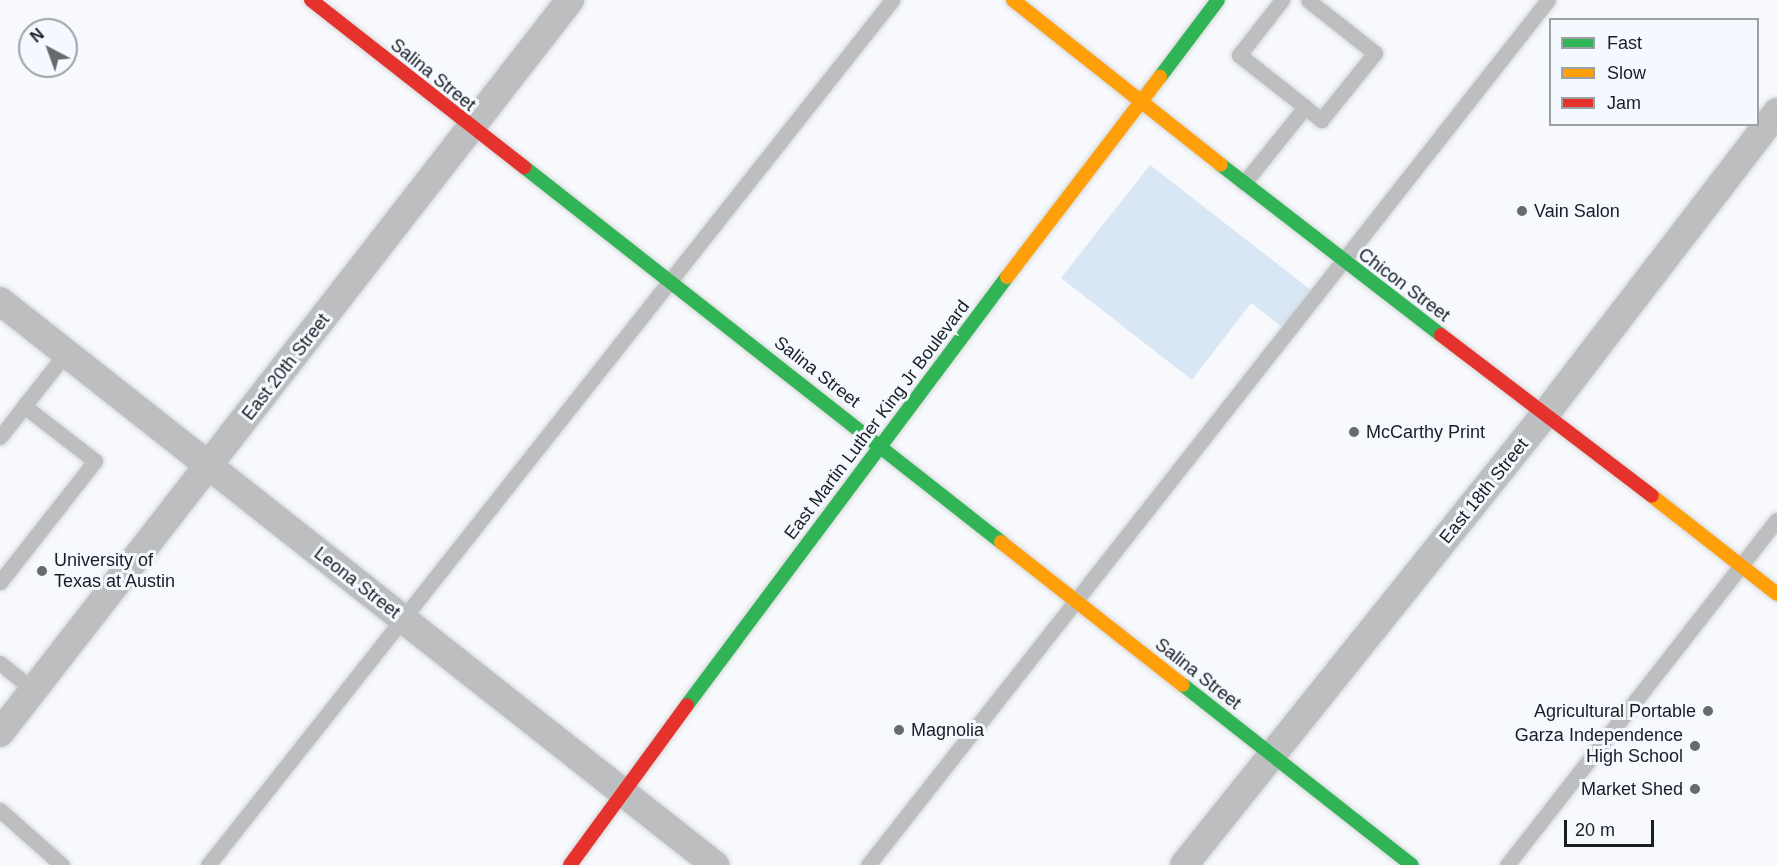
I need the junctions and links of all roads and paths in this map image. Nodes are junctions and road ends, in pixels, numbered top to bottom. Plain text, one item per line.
1 (310, 0) edge
2 (570, 0) edge
3 (892, 0) edge
4 (1013, 0) edge
5 (1218, 0) edge
6 (1282, 0) edge
7 (1308, 0) edge
8 (1548, 0) edge
9 (1142, 101) junction
10 (1305, 107) junction
11 (1777, 112) edge
12 (472, 130) junction
13 (1244, 183) junction
14 (1343, 262) junction
15 (669, 282) junction
16 (0, 301) edge
17 (66, 353) junction
18 (24, 406) junction
19 (1546, 413) junction
20 (0, 437) edge
21 (880, 444) junction
22 (208, 466) junction
23 (1777, 520) edge
24 (1741, 566) junction
25 (0, 582) edge
26 (1777, 594) edge
27 (1077, 602) junction
28 (403, 620) junction
29 (0, 663) edge
30 (33, 690) junction
31 (0, 733) edge
32 (1273, 756) junction
33 (624, 794) junction
34 (0, 810) edge
35 (62, 865) edge
36 (208, 865) edge
37 (570, 865) edge
38 (715, 865) edge
39 (868, 865) edge
40 (1184, 865) edge
41 (1412, 865) edge
42 (1507, 865) edge

1 - 12 street, Salina Street
2 - 12 street, East 20th Street
3 - 15 lane
4 - 9 street, Chicon Street
5 - 9 street, East Martin Luther King Jr Boulevard
6 - 10 lane
7 - 10 lane
8 - 14 lane
9 - 13 street, Chicon Street
9 - 21 street, East Martin Luther King Jr Boulevard
10 - 13 lane
11 - 19 street, East 18th Street
12 - 15 street, Salina Street
12 - 22 street, East 20th Street
13 - 14 street, Chicon Street
14 - 19 street, Chicon Street
14 - 27 lane
15 - 21 street, Salina Street
15 - 28 lane
16 - 17 street, Leona Street
17 - 18 lane
17 - 22 street, Leona Street
18 - 20 lane
18 - 25 lane
19 - 24 street, Chicon Street
19 - 32 street, East 18th Street
21 - 27 street, Salina Street
21 - 33 street, East Martin Luther King Jr Boulevard
22 - 28 street, Leona Street
22 - 30 street, East 20th Street
23 - 24 lane
24 - 26 street, Chicon Street
24 - 42 lane
27 - 32 street, Salina Street
27 - 39 lane
28 - 33 street, Leona Street
28 - 36 lane
29 - 30 lane
30 - 31 street, East 20th Street
32 - 40 street, East 18th Street
32 - 41 street, Salina Street
33 - 37 street, East Martin Luther King Jr Boulevard
33 - 38 street, Leona Street
34 - 35 lane

